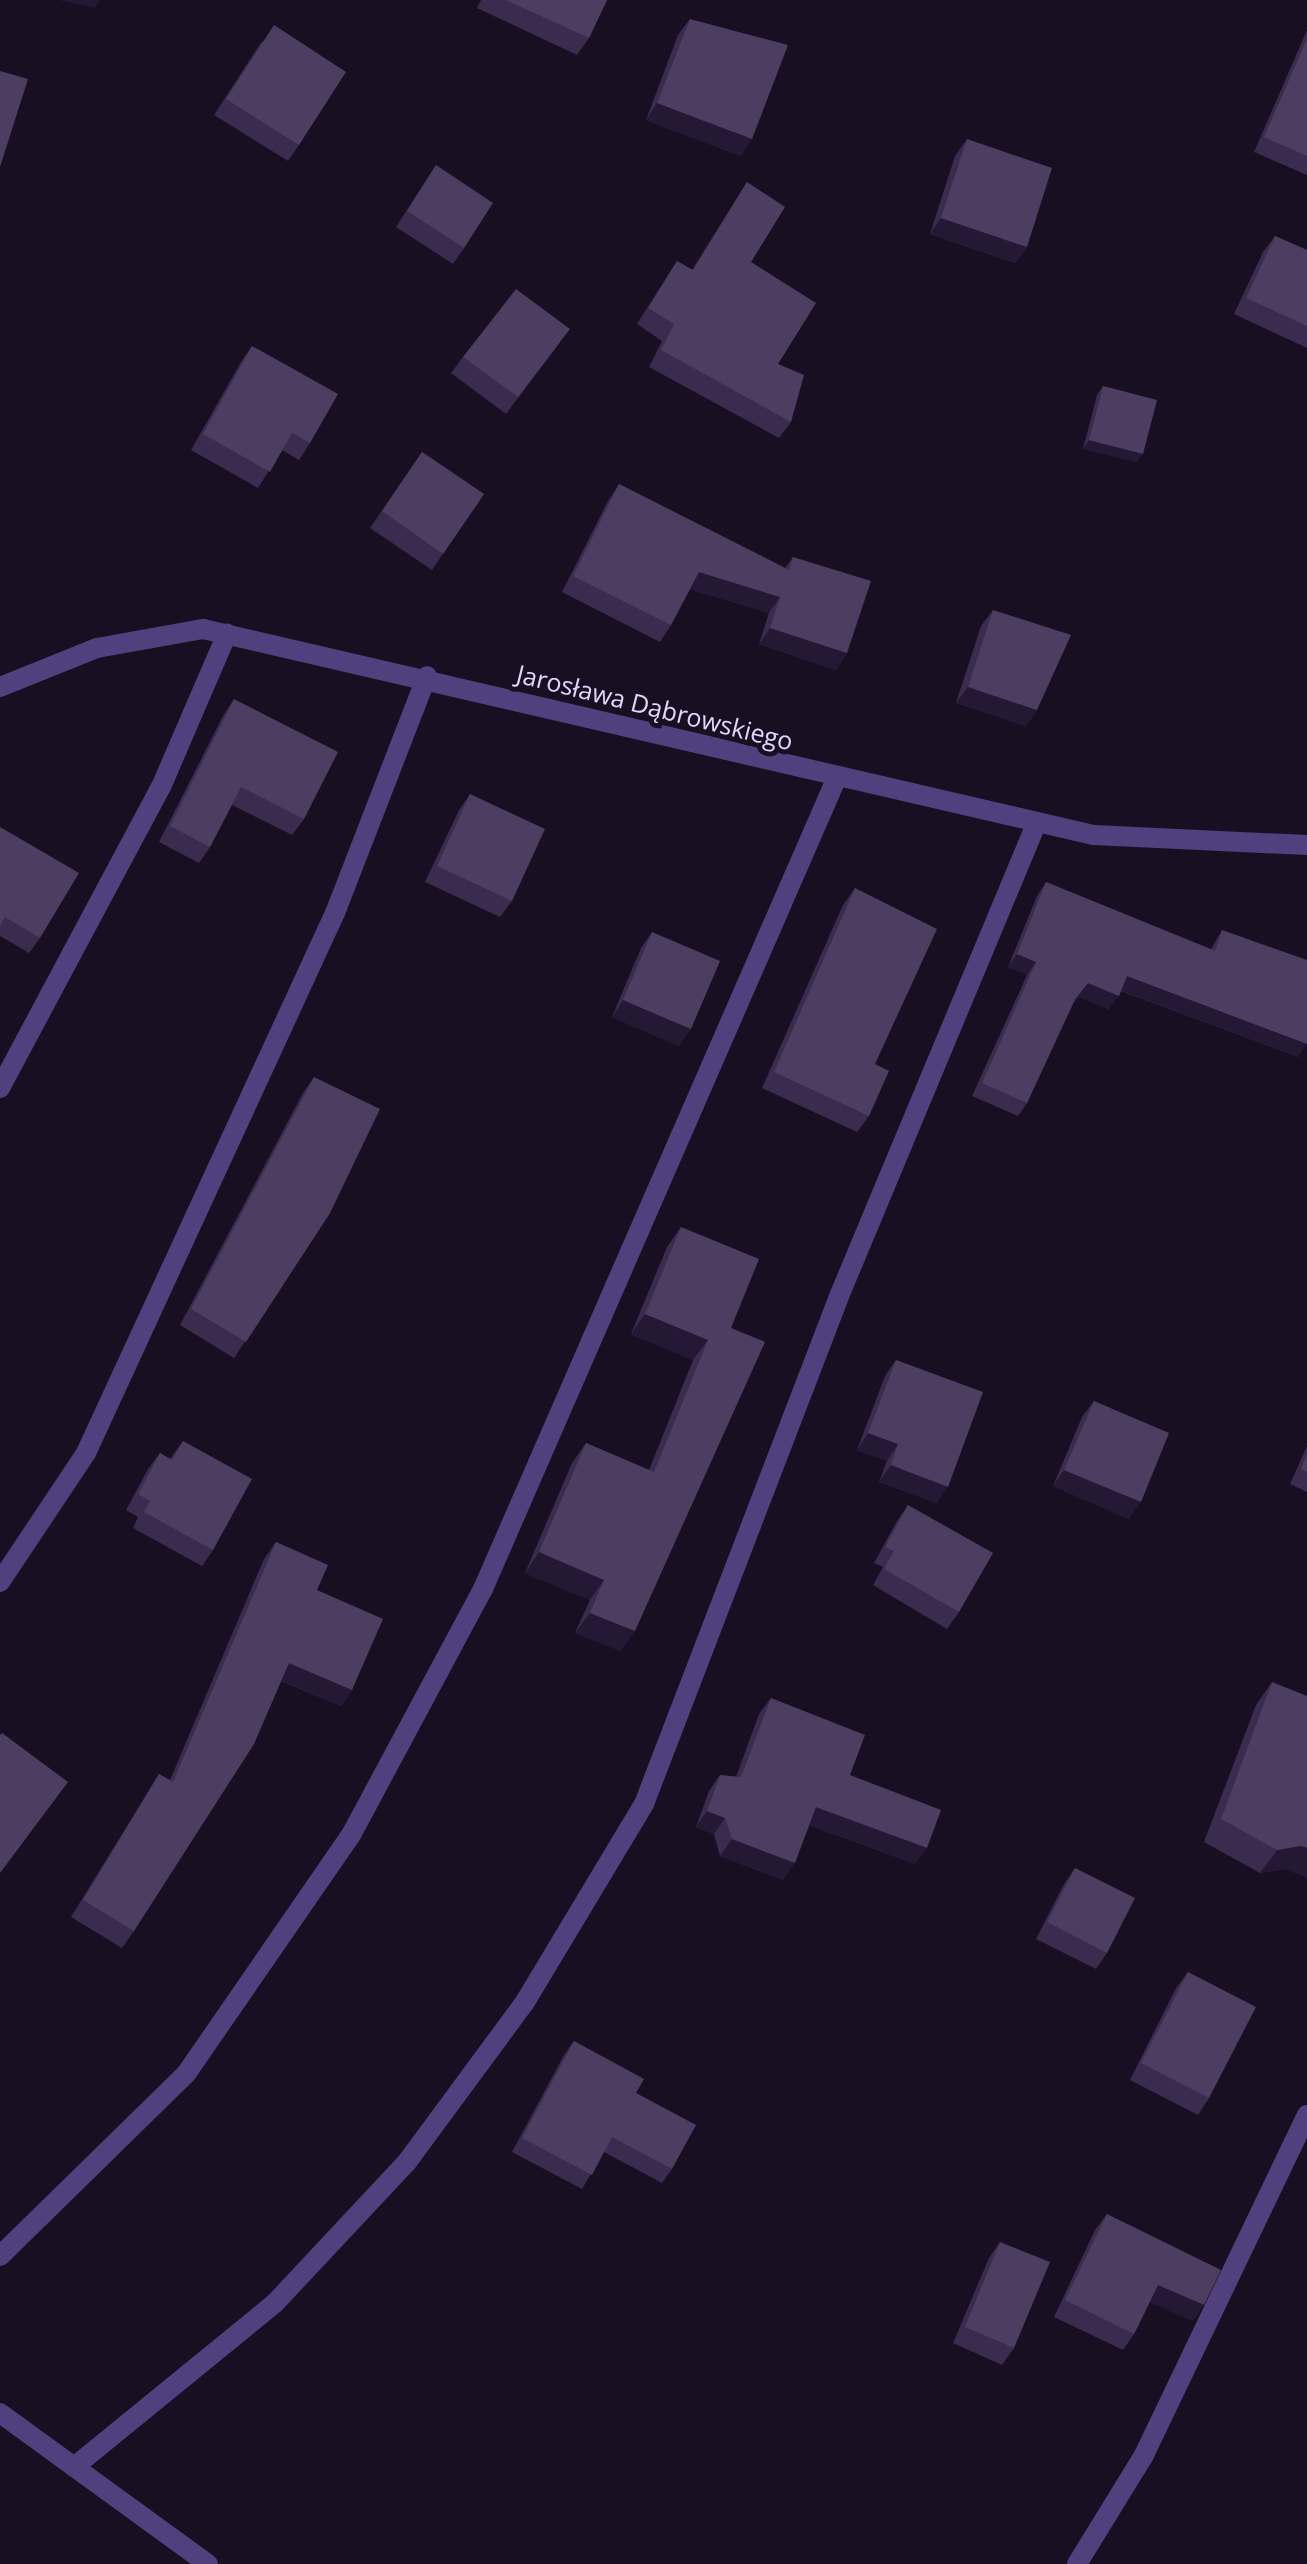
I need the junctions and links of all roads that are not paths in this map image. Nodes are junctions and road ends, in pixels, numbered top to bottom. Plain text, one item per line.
1 (227, 634) junction
2 (427, 676) junction
3 (0, 687) edge
4 (836, 777) junction
5 (1037, 822) junction
6 (1307, 844) edge
7 (0, 1088) edge
8 (0, 1582) edge
9 (1307, 2114) edge
10 (0, 2256) edge
11 (0, 2414) edge
12 (74, 2467) junction
13 (208, 2564) edge
14 (1078, 2564) edge

1 - 2 street, Jarosława Dąbrowskiego
1 - 3 street, Jarosława Dąbrowskiego
1 - 7 street
2 - 4 street, Jarosława Dąbrowskiego
2 - 8 street
4 - 5 street, Jarosława Dąbrowskiego
4 - 10 street
5 - 6 street, Jarosława Dąbrowskiego
5 - 12 street
9 - 14 street
11 - 12 street
12 - 13 street

